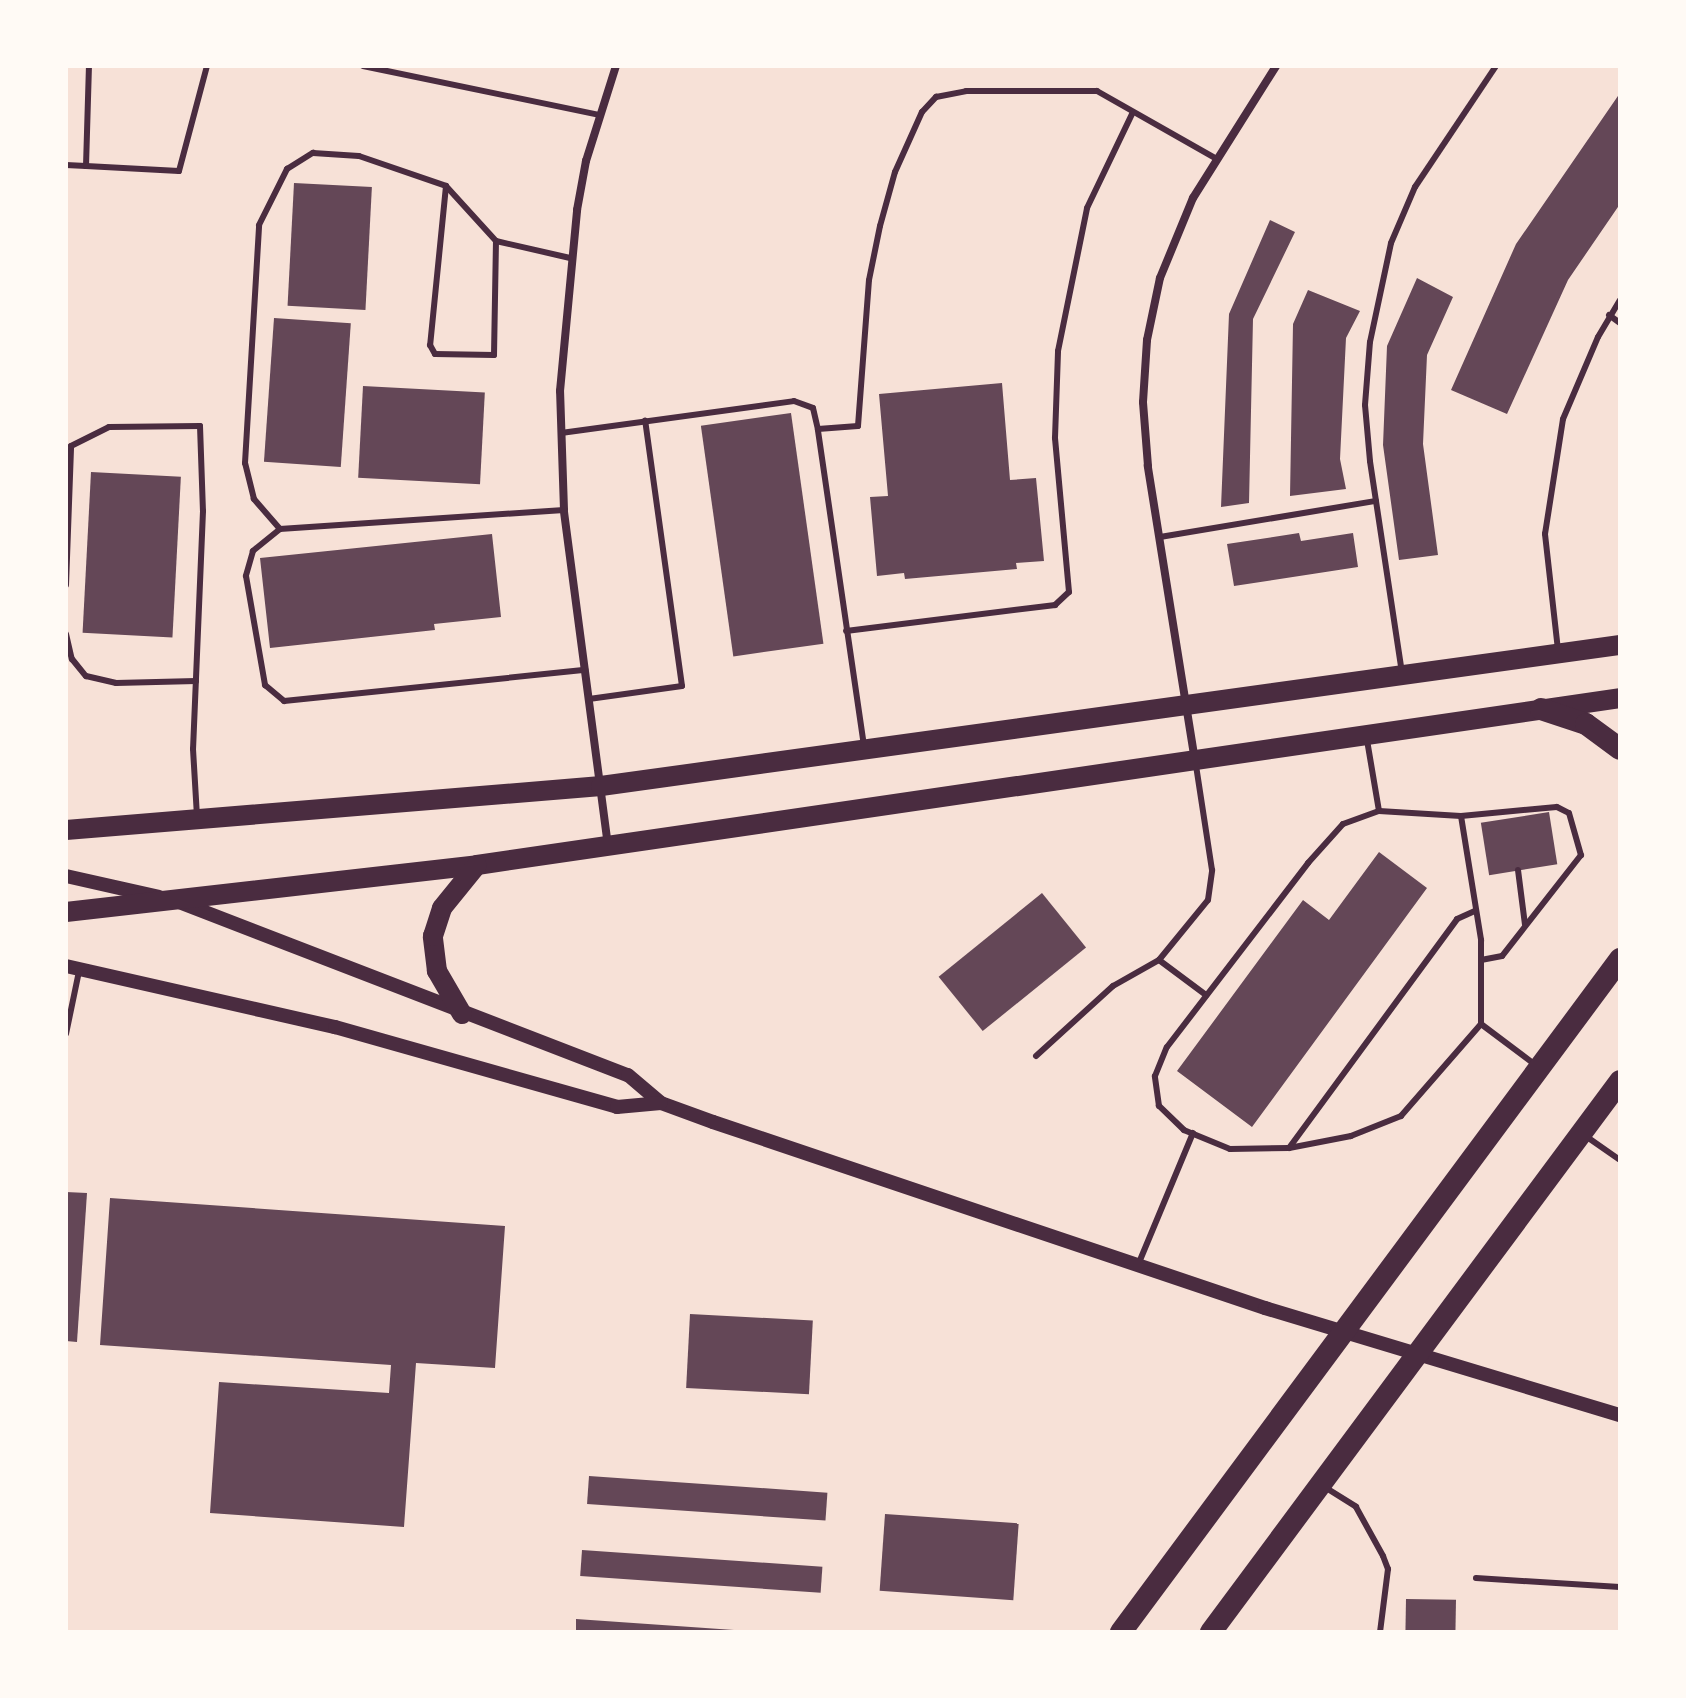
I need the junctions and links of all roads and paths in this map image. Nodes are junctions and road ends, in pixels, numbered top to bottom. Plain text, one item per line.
1 (89, 66) edge
2 (207, 66) edge
3 (363, 66) edge
4 (616, 66) edge
5 (1276, 66) edge
6 (1496, 66) edge
7 (1133, 112) junction
8 (599, 115) junction
9 (1215, 158) junction
10 (66, 165) edge
11 (86, 166) junction
12 (446, 186) junction
13 (496, 241) junction
14 (570, 258) junction
15 (1620, 300) edge
16 (1609, 315) junction
17 (1620, 323) edge
18 (645, 421) junction
19 (818, 429) junction
20 (561, 433) junction
21 (1376, 501) junction
22 (564, 510) junction
23 (280, 529) junction
24 (1160, 537) junction
25 (66, 585) edge
26 (846, 631) junction
27 (66, 634) edge
28 (1620, 645) edge
29 (1558, 654) junction
30 (585, 670) junction
31 (1403, 677) junction
32 (196, 681) junction
33 (1620, 698) edge
34 (589, 699) junction
35 (1186, 708) junction
36 (1541, 709) junction
37 (1366, 735) junction
38 (1620, 749) edge
39 (865, 751) junction
40 (1195, 761) junction
41 (601, 786) junction
42 (1510, 809) junction
43 (1379, 811) junction
44 (1461, 816) junction
45 (1512, 818) dead end
46 (197, 820) junction
47 (66, 830) edge
48 (608, 847) junction
49 (477, 865) junction
50 (1518, 870) dead end
51 (66, 876) edge
52 (183, 903) junction
53 (1475, 911) junction
54 (66, 912) edge
55 (1525, 925) junction
56 (1620, 944) edge
57 (1620, 959) edge
58 (1159, 960) junction
59 (1482, 960) junction
60 (73, 967) edge
61 (1597, 989) junction
62 (1206, 995) junction
63 (462, 1014) junction
64 (1481, 1024) junction
65 (66, 1034) edge
66 (1036, 1056) dead end
67 (1540, 1068) junction
68 (1620, 1081) edge
69 (661, 1103) junction
70 (1193, 1133) junction
71 (1581, 1133) junction
72 (1289, 1148) junction
73 (1620, 1160) edge
74 (1138, 1265) junction
75 (1341, 1332) junction
76 (1413, 1355) junction
77 (1620, 1415) edge
78 (1319, 1484) junction
79 (1476, 1578) dead end
80 (1620, 1587) edge
81 (1121, 1632) edge
82 (1211, 1632) edge
83 (1380, 1632) edge

1 - 11 lane
2 - 11 lane
3 - 8 lane
4 - 8 street
5 - 9 street
6 - 21 lane
7 - 9 lane
7 - 19 lane
7 - 26 lane
8 - 14 street
9 - 24 street
10 - 11 lane
12 - 13 lane
12 - 13 lane
12 - 23 lane
13 - 14 lane
14 - 20 street
15 - 16 lane
16 - 17 lane
16 - 29 lane
18 - 19 lane
18 - 20 lane
18 - 34 lane
19 - 26 lane
20 - 22 street
21 - 24 lane
21 - 31 lane
22 - 23 lane
22 - 30 street
23 - 30 lane
24 - 35 street
25 - 32 lane
26 - 39 lane
27 - 32 lane
28 - 29 main road
29 - 31 main road
30 - 34 street
31 - 35 main road
32 - 46 lane
33 - 36 main road
34 - 41 street
35 - 39 main road
35 - 40 street
36 - 37 main road
36 - 38 highway
37 - 40 main road
37 - 43 lane
39 - 41 main road
40 - 48 main road
40 - 58 lane
41 - 46 main road
41 - 48 street
42 - 44 lane
42 - 45 lane
42 - 55 lane
43 - 44 lane
43 - 62 lane
44 - 53 lane
46 - 47 main road
48 - 49 main road
49 - 52 main road
49 - 63 main road
50 - 55 lane
51 - 52 street
52 - 54 main road
52 - 63 street
53 - 59 lane
53 - 72 lane
55 - 59 lane
56 - 61 highway
57 - 61 highway
58 - 62 lane
58 - 66 lane
59 - 64 lane
60 - 65 lane
60 - 69 street
61 - 67 highway
62 - 70 lane
63 - 69 street
64 - 67 lane
64 - 72 lane
67 - 75 highway
68 - 71 highway
69 - 74 street
70 - 72 lane
70 - 74 lane
71 - 73 lane
71 - 76 highway
74 - 75 street
75 - 76 street
75 - 81 highway
76 - 77 street
76 - 78 highway
78 - 82 highway
78 - 83 lane
79 - 80 lane

